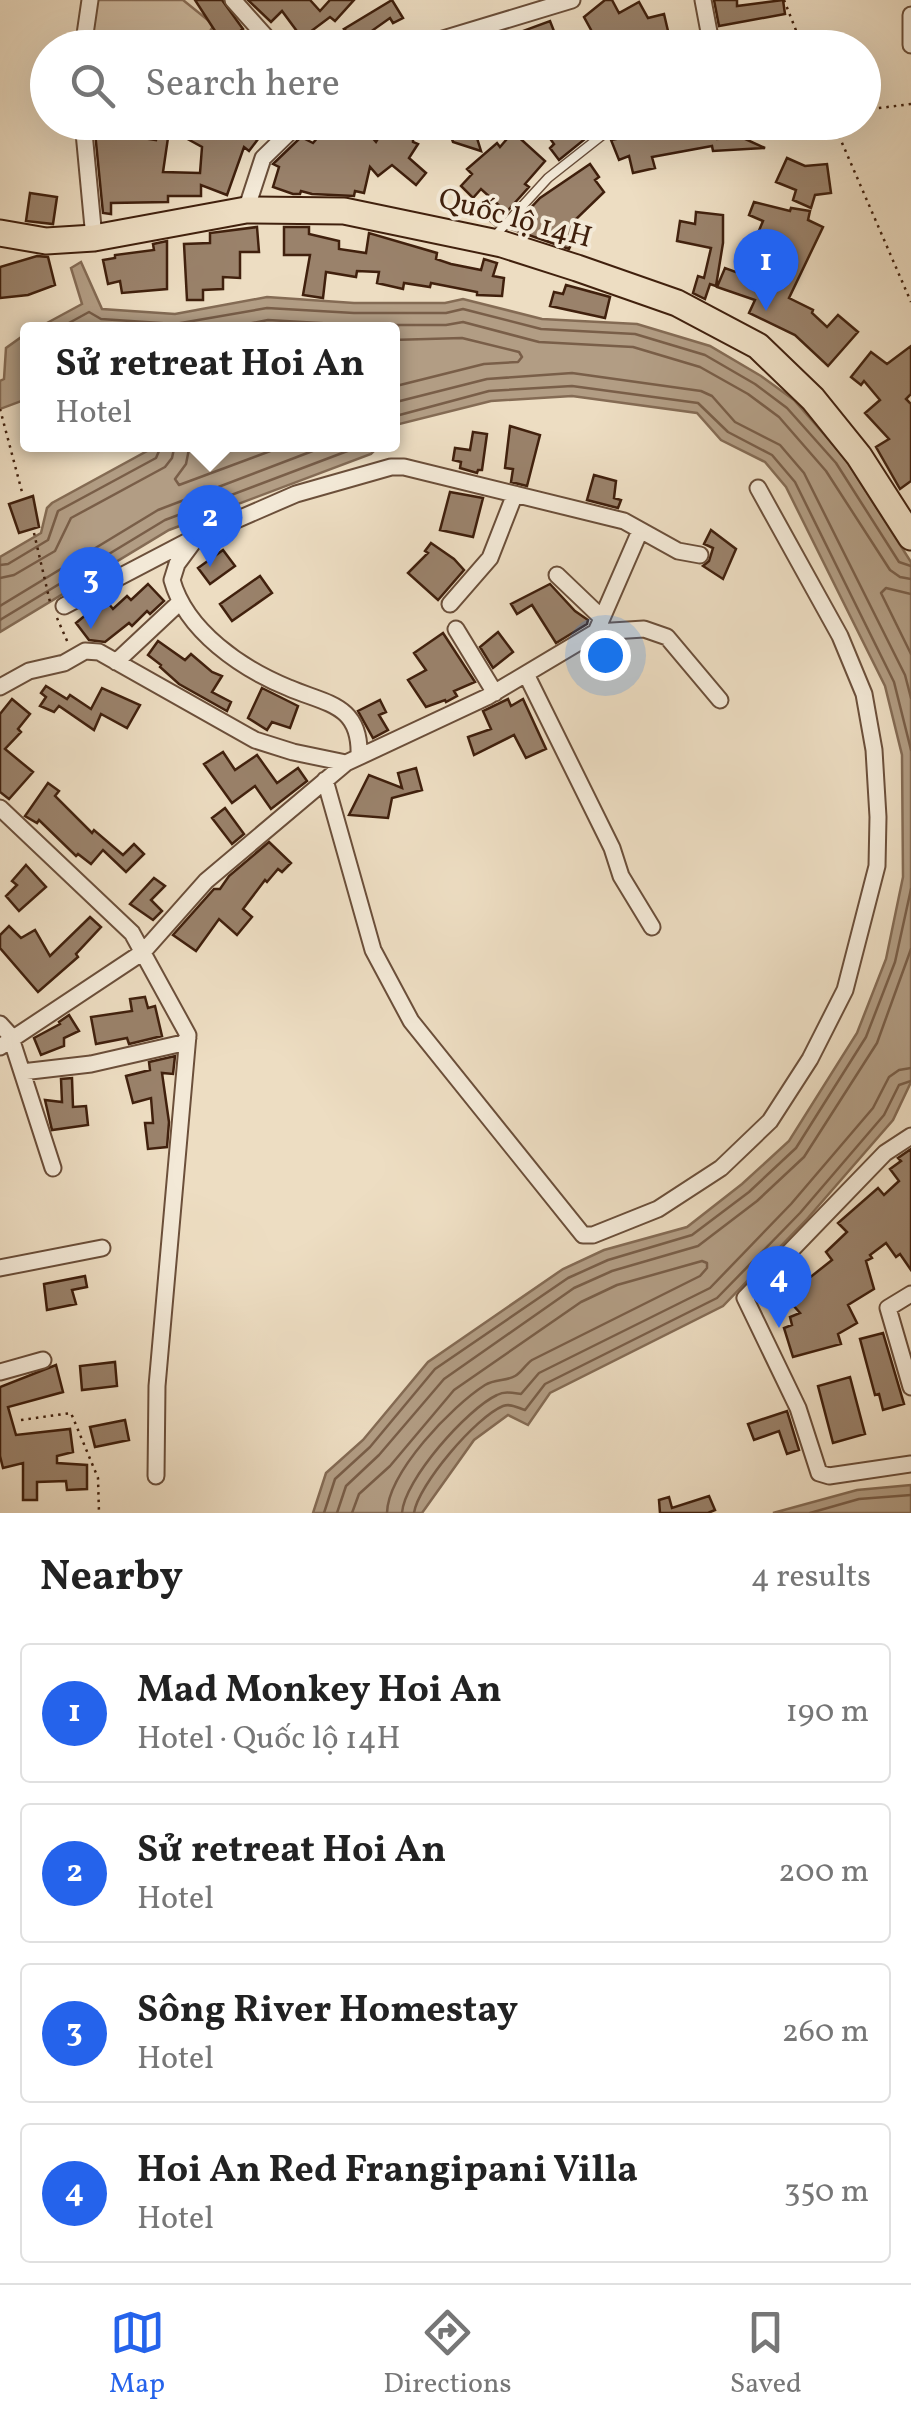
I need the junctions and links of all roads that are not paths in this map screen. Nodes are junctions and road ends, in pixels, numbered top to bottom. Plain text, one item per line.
1 (90, 0) edge
2 (233, 0) edge
3 (572, 0) edge
4 (703, 0) edge
5 (911, 15) edge
6 (86, 30) edge
7 (260, 30) edge
8 (473, 30) edge
9 (709, 30) edge
10 (911, 45) edge
11 (85, 140) edge
12 (282, 140) edge
13 (596, 140) edge
14 (246, 210) junction
15 (0, 232) edge
16 (94, 238) junction
17 (490, 242) junction
18 (758, 488) dead end
19 (516, 494) junction
20 (640, 530) junction
21 (197, 536) junction
22 (911, 537) edge
23 (700, 555) dead end
24 (557, 575) dead end
25 (180, 602) junction
26 (450, 604) dead end
27 (57, 606) road end
28 (599, 625) junction
29 (456, 629) dead end
30 (116, 662) junction
31 (526, 674) junction
32 (0, 688) edge
33 (494, 693) junction
34 (720, 700) dead end
35 (352, 760) junction
36 (325, 780) junction
37 (0, 808) edge
38 (652, 927) dead end
39 (143, 952) junction
40 (0, 1024) edge
41 (188, 1038) junction
42 (6, 1044) edge
43 (22, 1072) junction
44 (911, 1136) edge
45 (54, 1168) dead end
46 (102, 1248) dead end
47 (0, 1268) edge
48 (911, 1294) edge
49 (44, 1360) dead end
50 (0, 1372) edge
51 (911, 1387) edge
52 (911, 1464) edge
53 (156, 1476) dead end

1 - 6 street
2 - 7 street
3 - 8 street
4 - 9 street
5 - 10 street
11 - 16 street
12 - 14 street
13 - 17 lane
14 - 16 main road, Quốc lộ 14H
14 - 17 main road, Quốc lộ 14H
15 - 16 main road, Quốc lộ 14H
17 - 22 main road, Quốc lộ 14H
18 - 36 street
19 - 20 street
19 - 21 street
19 - 26 street
20 - 23 street
20 - 28 street
21 - 25 street
21 - 27 street
24 - 28 street
25 - 30 street
25 - 35 street
28 - 31 street
28 - 34 street
29 - 33 street
30 - 32 street
30 - 35 street
31 - 33 street
31 - 38 street
33 - 35 street
35 - 36 street
36 - 39 street
37 - 39 street
39 - 41 street
39 - 42 street
40 - 42 street
41 - 43 street
41 - 53 street
42 - 43 street
43 - 45 street
44 - 52 street
46 - 47 street
48 - 51 street
49 - 50 street

